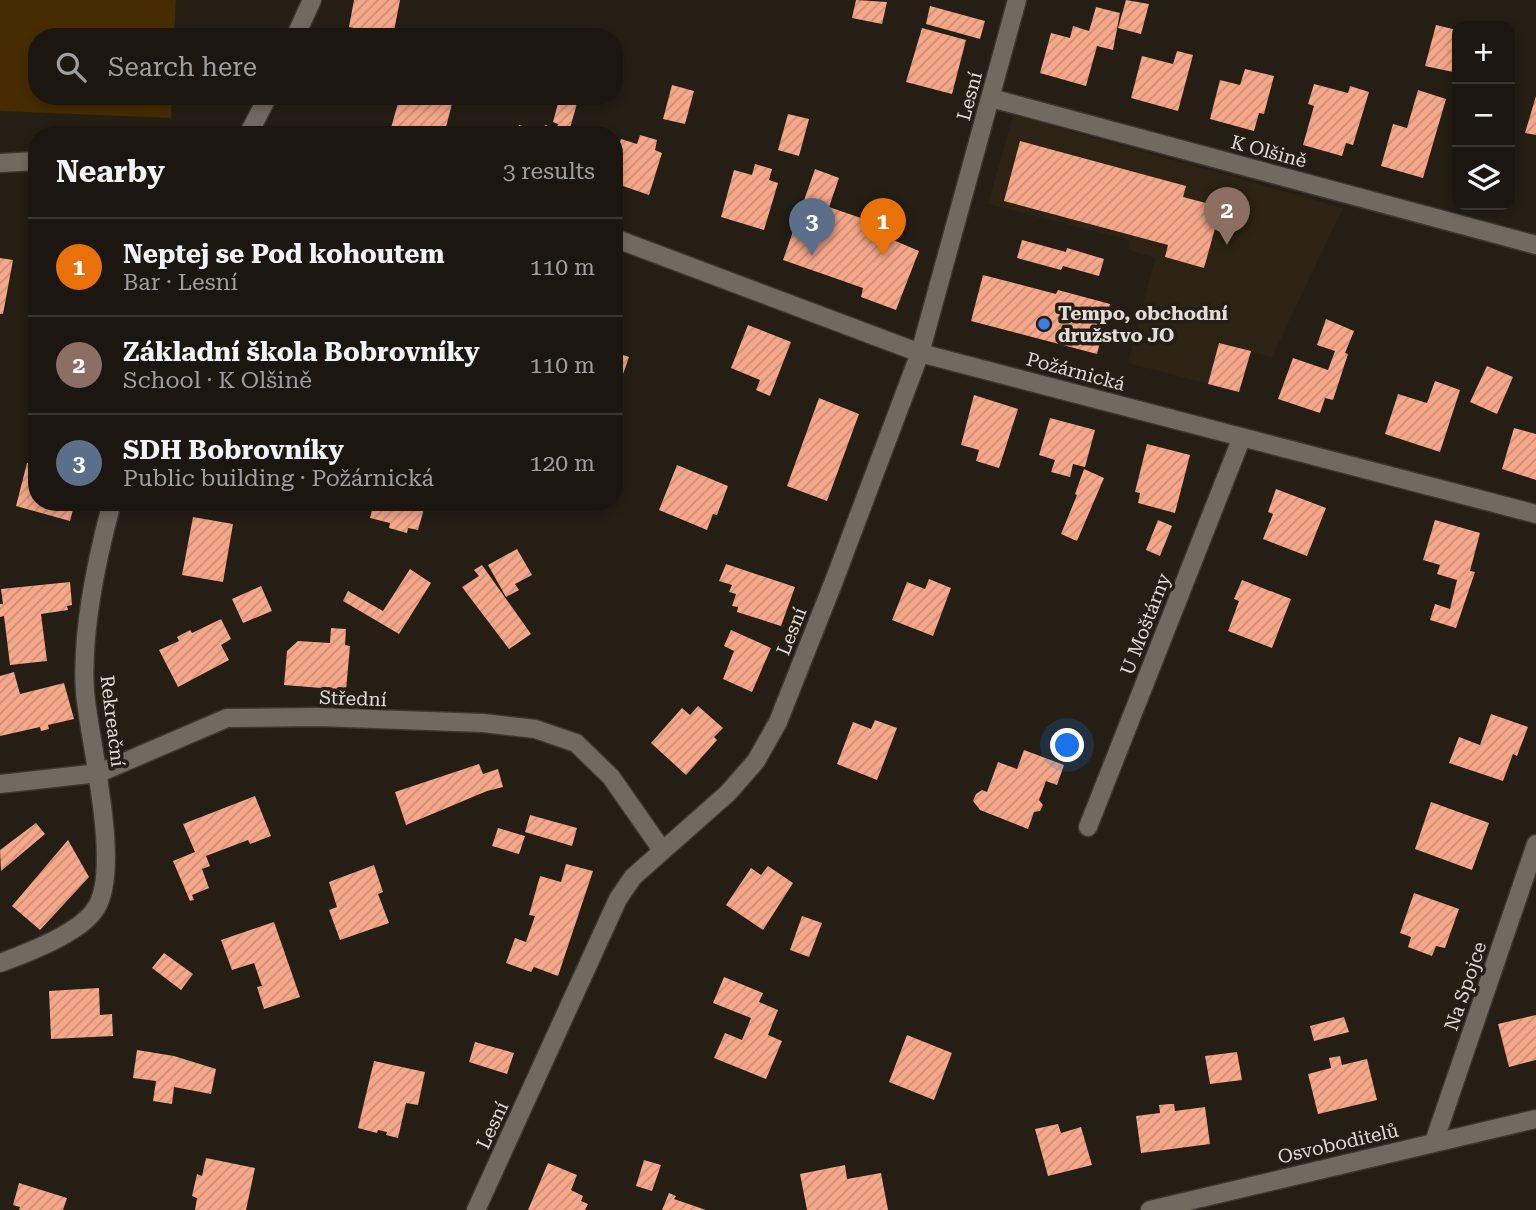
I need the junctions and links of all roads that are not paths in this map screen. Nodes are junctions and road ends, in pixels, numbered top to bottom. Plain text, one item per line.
1 (312, 0) edge
2 (1017, 0) edge
3 (299, 28) edge
4 (990, 98) junction
5 (263, 105) edge
6 (253, 126) edge
7 (28, 161) edge
8 (0, 163) edge
9 (623, 241) edge
10 (1536, 245) edge
11 (920, 353) junction
12 (1242, 437) junction
13 (110, 511) edge
14 (1536, 514) edge
15 (99, 773) junction
16 (0, 784) edge
17 (1088, 827) dead end
18 (1536, 844) edge
19 (662, 850) junction
20 (0, 963) edge
21 (1536, 1119) edge
22 (1434, 1142) junction
23 (476, 1210) edge
24 (1150, 1210) edge

1 - 3 street
2 - 4 street, Lesní
4 - 10 street, K Olšině
4 - 11 street, Lesní
5 - 6 street
7 - 8 street
9 - 11 street, Požárnická
11 - 12 street, Požárnická
11 - 19 street, Lesní
12 - 14 street, Požárnická
12 - 17 street, U Moštárny
13 - 15 street, Rekreační
15 - 16 street, Střední
15 - 19 street, Střední
15 - 20 street, Rekreační
18 - 22 street, Na Spojce
19 - 23 street, Lesní
21 - 22 street, Osvoboditelů
22 - 24 street, Osvoboditelů

